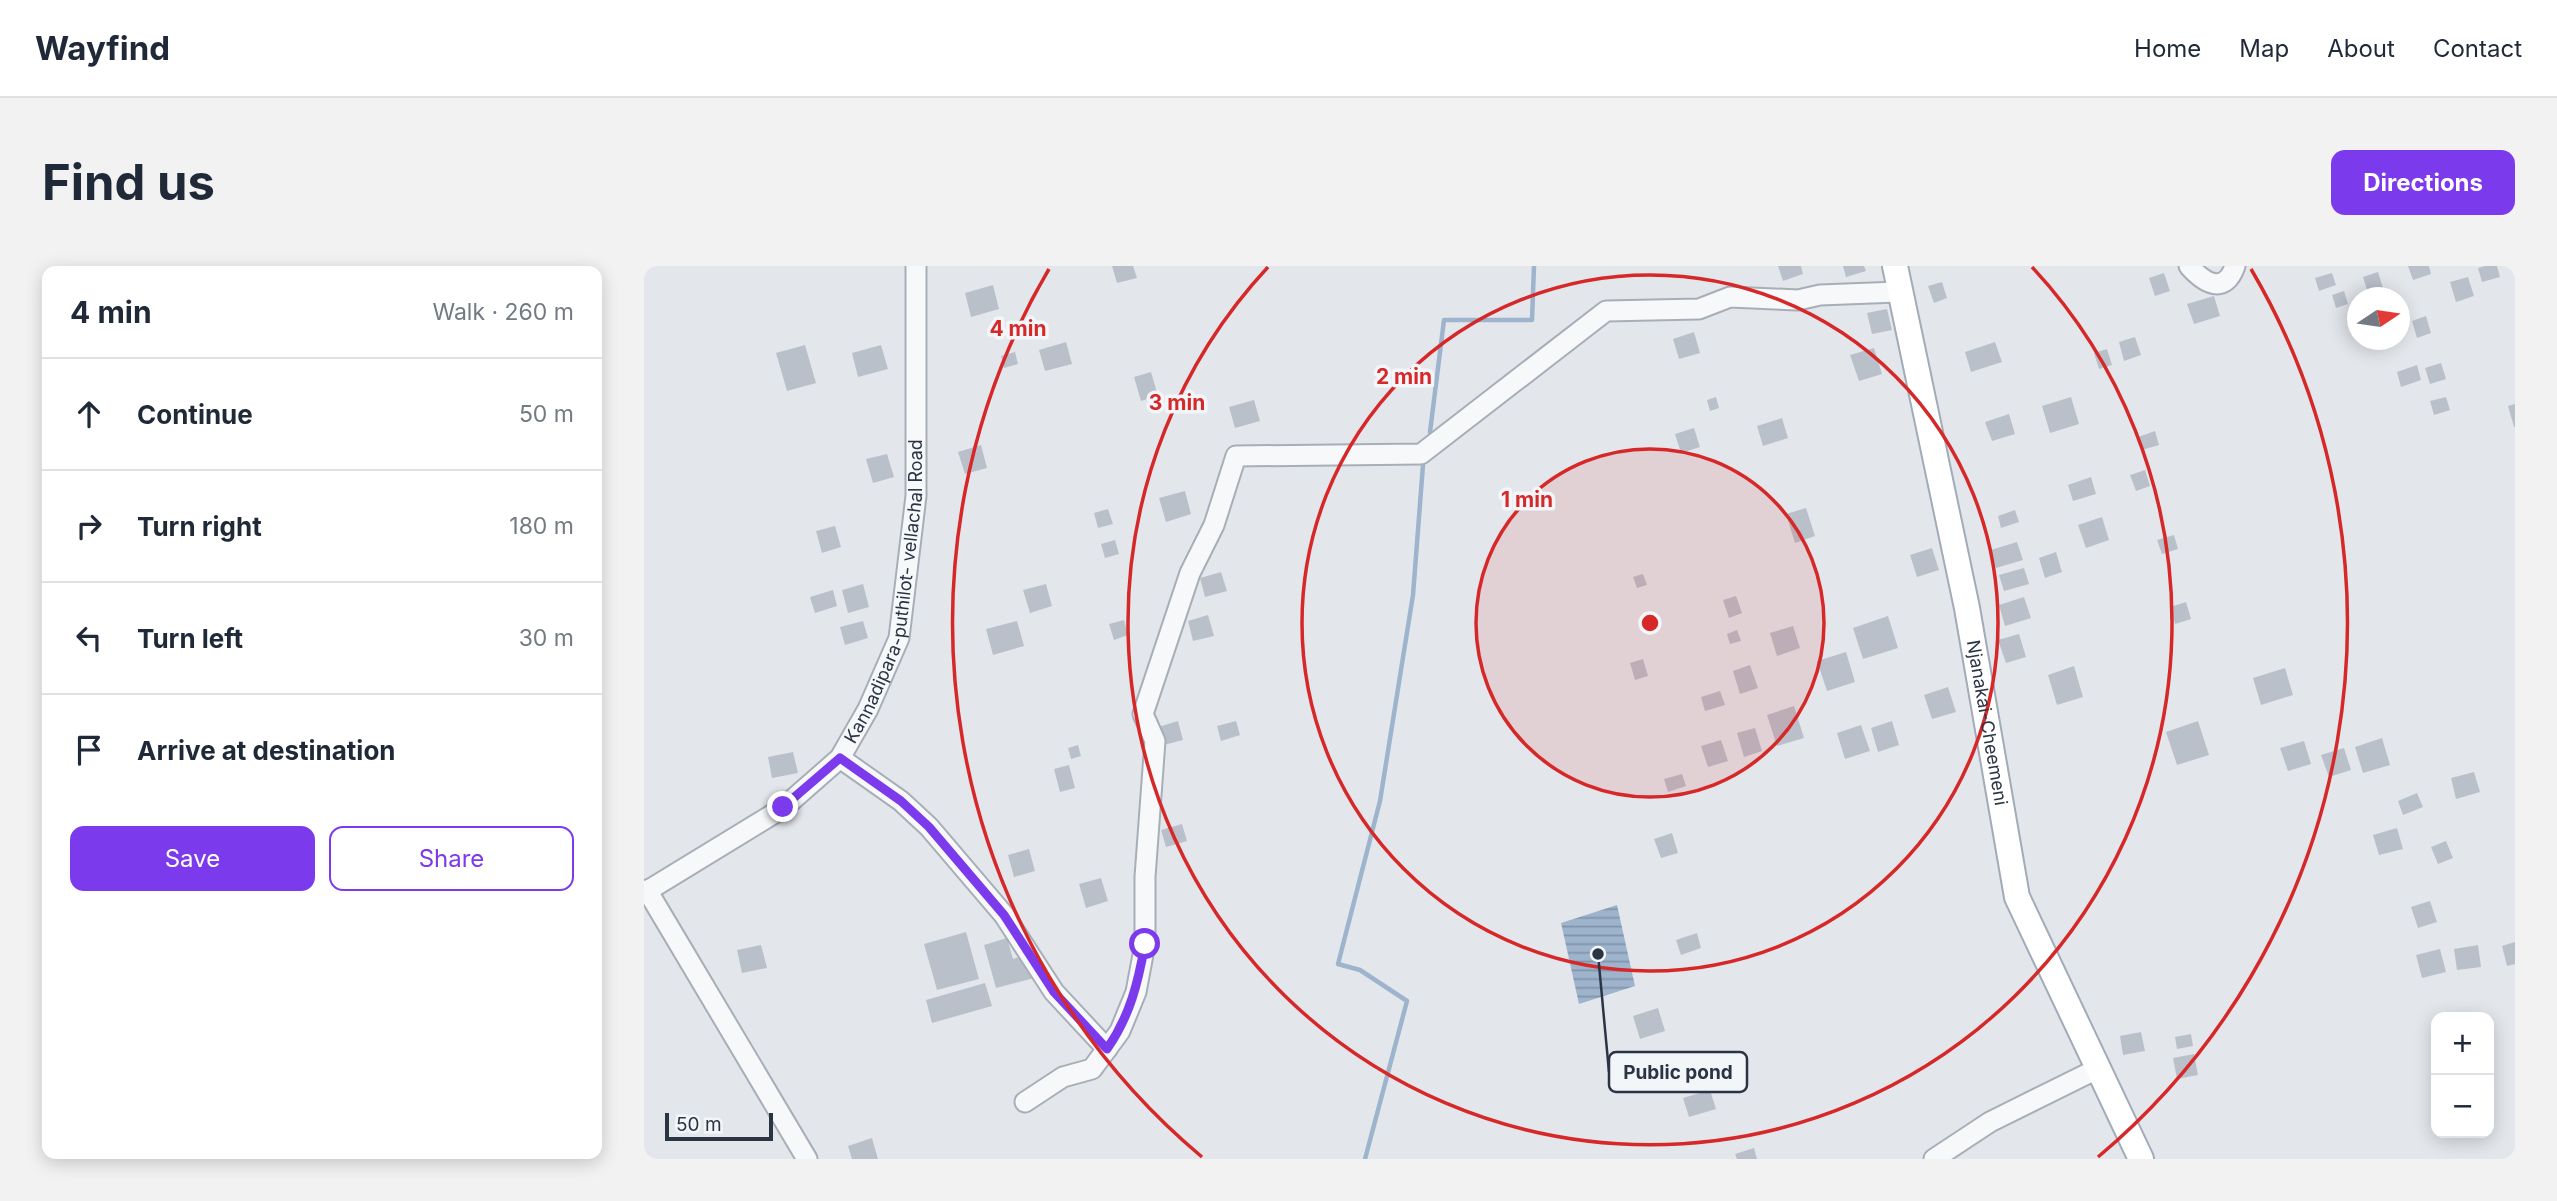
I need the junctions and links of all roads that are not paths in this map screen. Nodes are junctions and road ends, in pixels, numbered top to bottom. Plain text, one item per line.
1 (916, 266) edge
2 (1895, 266) edge
3 (2189, 266) edge
4 (2235, 266) edge
5 (1898, 292) junction
6 (840, 758) junction
7 (646, 891) edge
8 (1107, 1049) junction
9 (2097, 1069) junction
10 (1025, 1102) dead end
11 (807, 1159) edge
12 (1936, 1159) edge
13 (2141, 1159) edge

1 - 6 street, Kannadipara-puthilot- vellachal Road
2 - 5 main road, Njanakai-Cheemeni
3 - 4 street
5 - 8 street
5 - 9 main road, Njanakai-Cheemeni
6 - 7 street, Kannadipara-puthilot- vellachal Road
6 - 8 street
7 - 11 street
8 - 10 street
9 - 12 street
9 - 13 main road, Njanakai-Cheemeni

